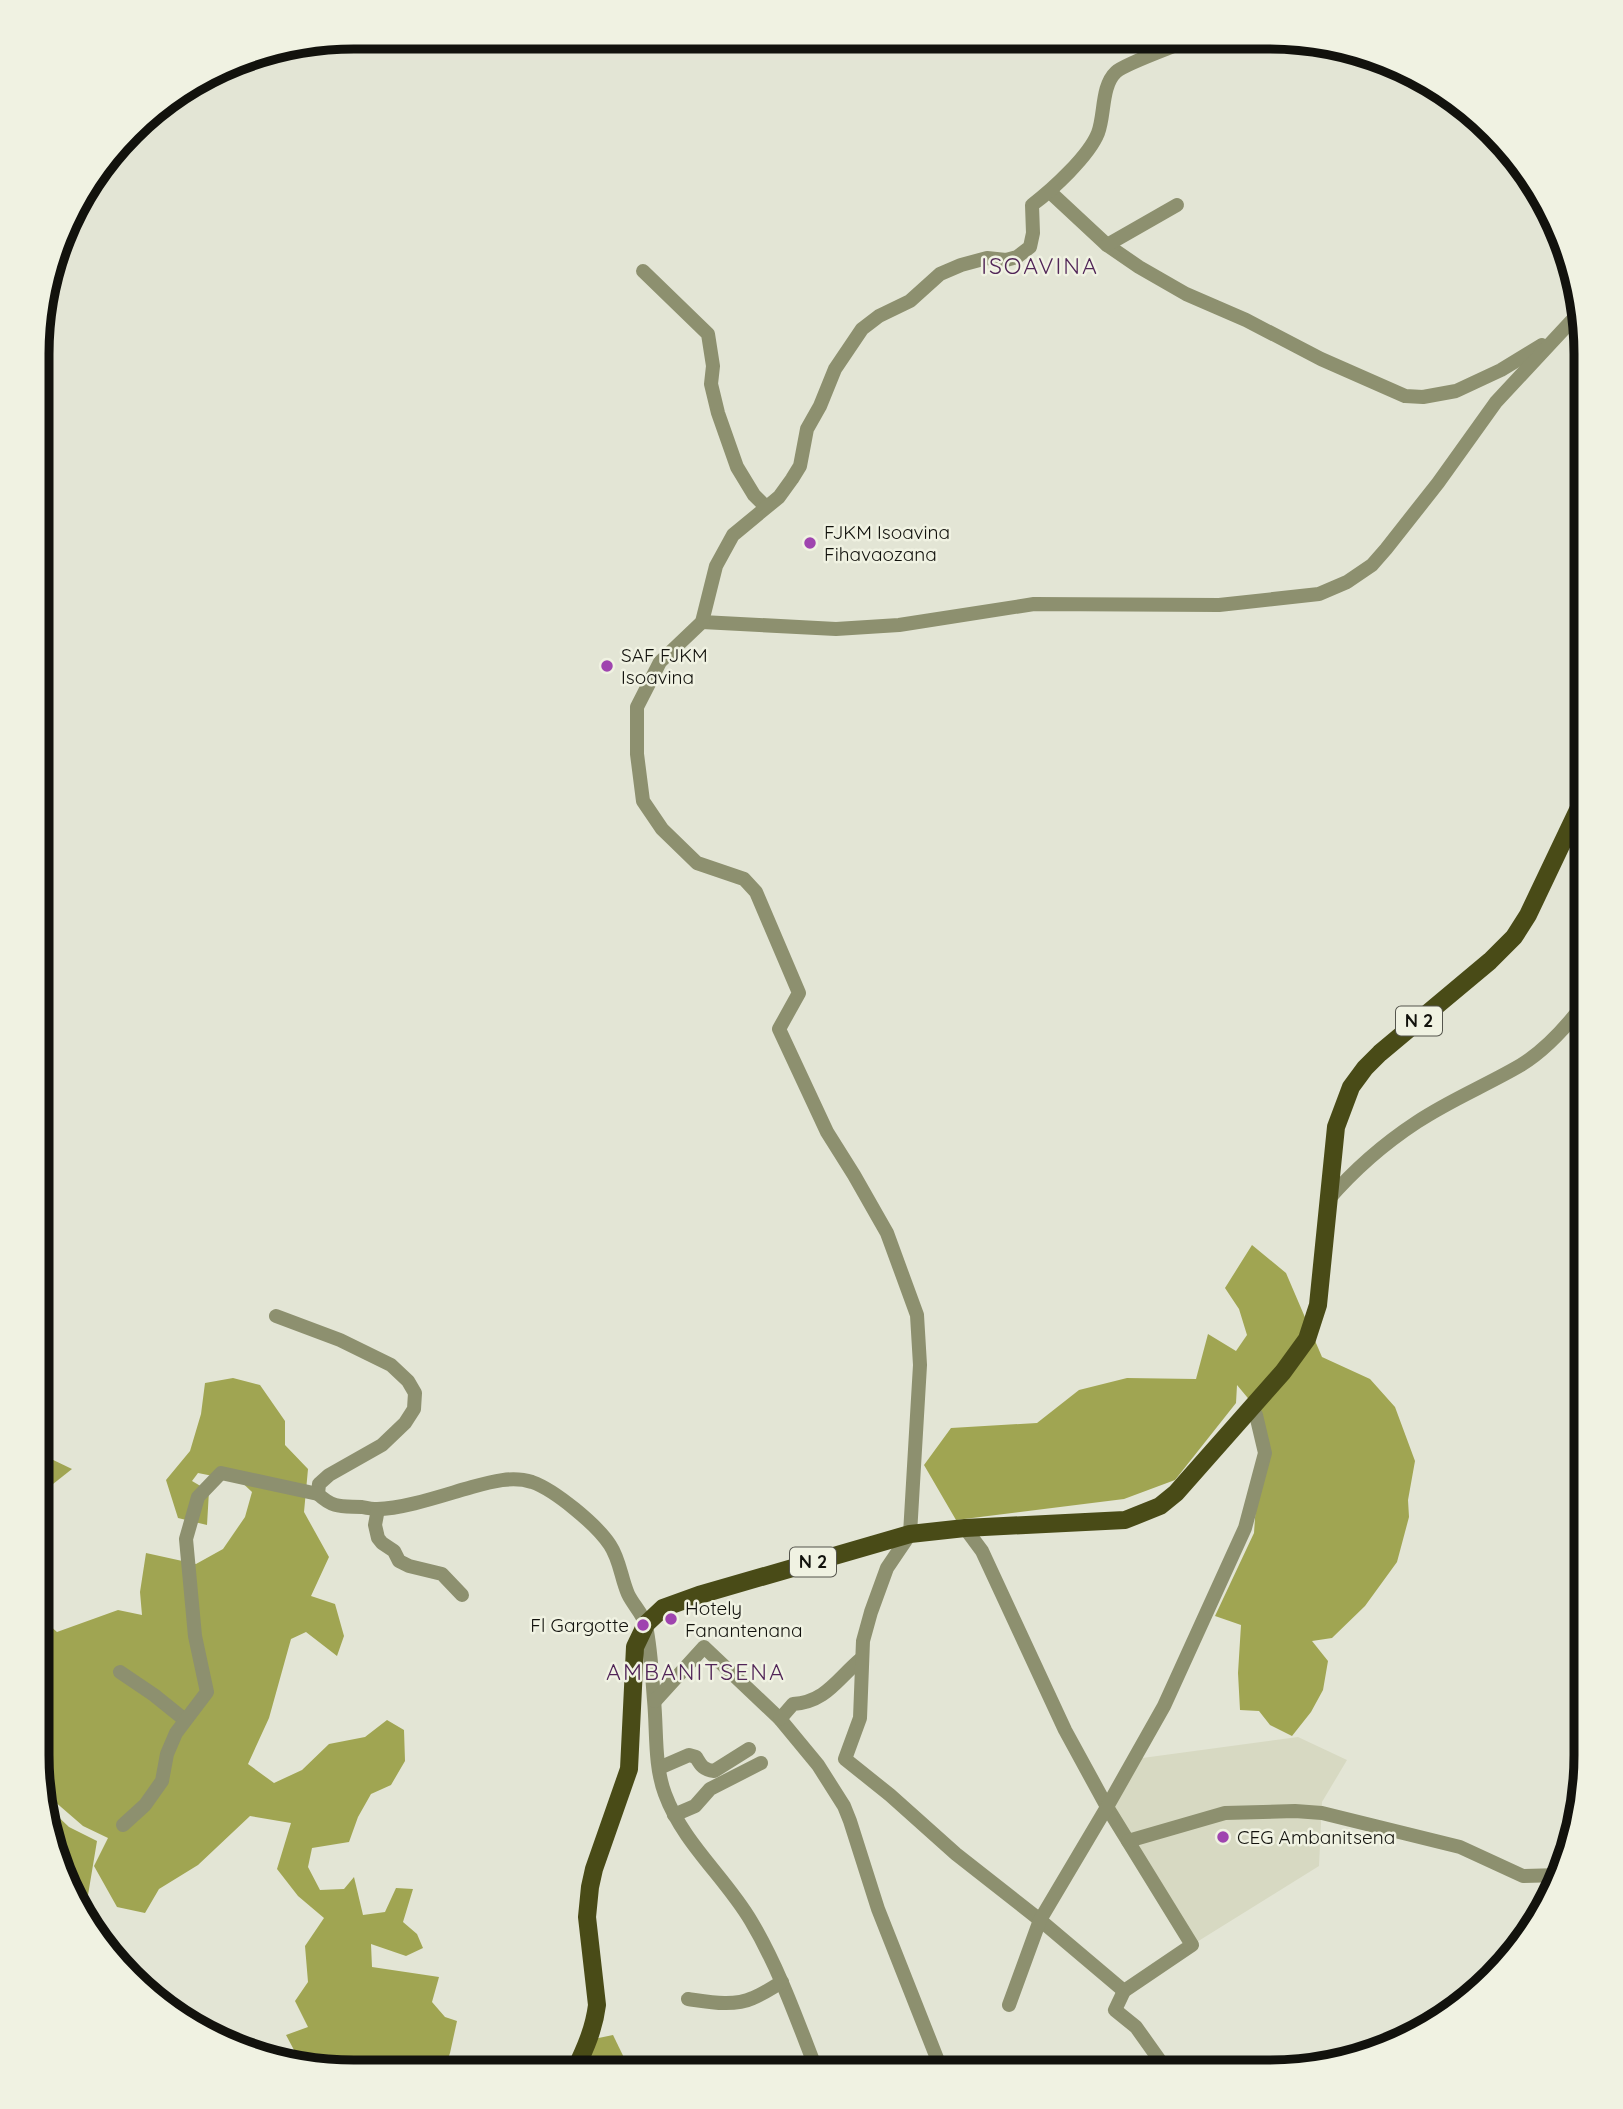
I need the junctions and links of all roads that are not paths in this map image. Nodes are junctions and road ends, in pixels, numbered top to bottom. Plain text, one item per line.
1 (1167, 49) edge
2 (1050, 192) junction
3 (1177, 205) dead end
4 (1107, 245) junction
5 (643, 271) dead end
6 (1572, 320) edge
7 (1557, 335) junction
8 (765, 506) junction
9 (702, 622) junction
10 (1574, 818) edge
11 (1574, 1015) edge
12 (1328, 1200) junction
13 (276, 1316) dead end
14 (1251, 1409) junction
15 (318, 1494) junction
16 (378, 1509) junction
17 (965, 1528) junction
18 (910, 1534) junction
19 (462, 1594) dead end
20 (646, 1623) junction
21 (861, 1659) junction
22 (120, 1672) dead end
23 (654, 1701) junction
24 (780, 1718) junction
25 (185, 1720) junction
26 (749, 1749) dead end
27 (761, 1763) dead end
28 (659, 1768) junction
29 (1107, 1807) junction
30 (674, 1815) junction
31 (123, 1825) dead end
32 (1128, 1841) junction
33 (1550, 1875) edge
34 (1040, 1920) junction
35 (782, 1982) junction
36 (1124, 1991) junction
37 (688, 1999) dead end
38 (1009, 2005) dead end
39 (580, 2060) edge
40 (813, 2060) edge
41 (938, 2060) edge
42 (1159, 2060) edge

1 - 2 street
2 - 4 street
2 - 8 street
3 - 4 street
4 - 7 street
5 - 8 street
6 - 7 street
7 - 9 street
8 - 9 street
9 - 18 street
10 - 12 main road, N 2
11 - 12 street
12 - 14 main road, N 2
13 - 15 street
14 - 17 main road, N 2
14 - 29 street
15 - 16 street
15 - 25 street
16 - 19 street
16 - 20 street
17 - 18 main road, N 2
17 - 29 street
18 - 20 main road, N 2
18 - 21 street
20 - 23 street
20 - 39 main road
21 - 24 street
21 - 34 street
22 - 25 street
23 - 24 street
23 - 28 street
24 - 41 street
25 - 31 street
26 - 28 street
27 - 30 street
28 - 30 street
29 - 32 street
29 - 34 street
30 - 35 street
32 - 33 street
32 - 36 street
34 - 36 street
34 - 38 street
35 - 37 street
35 - 40 street
36 - 42 street

